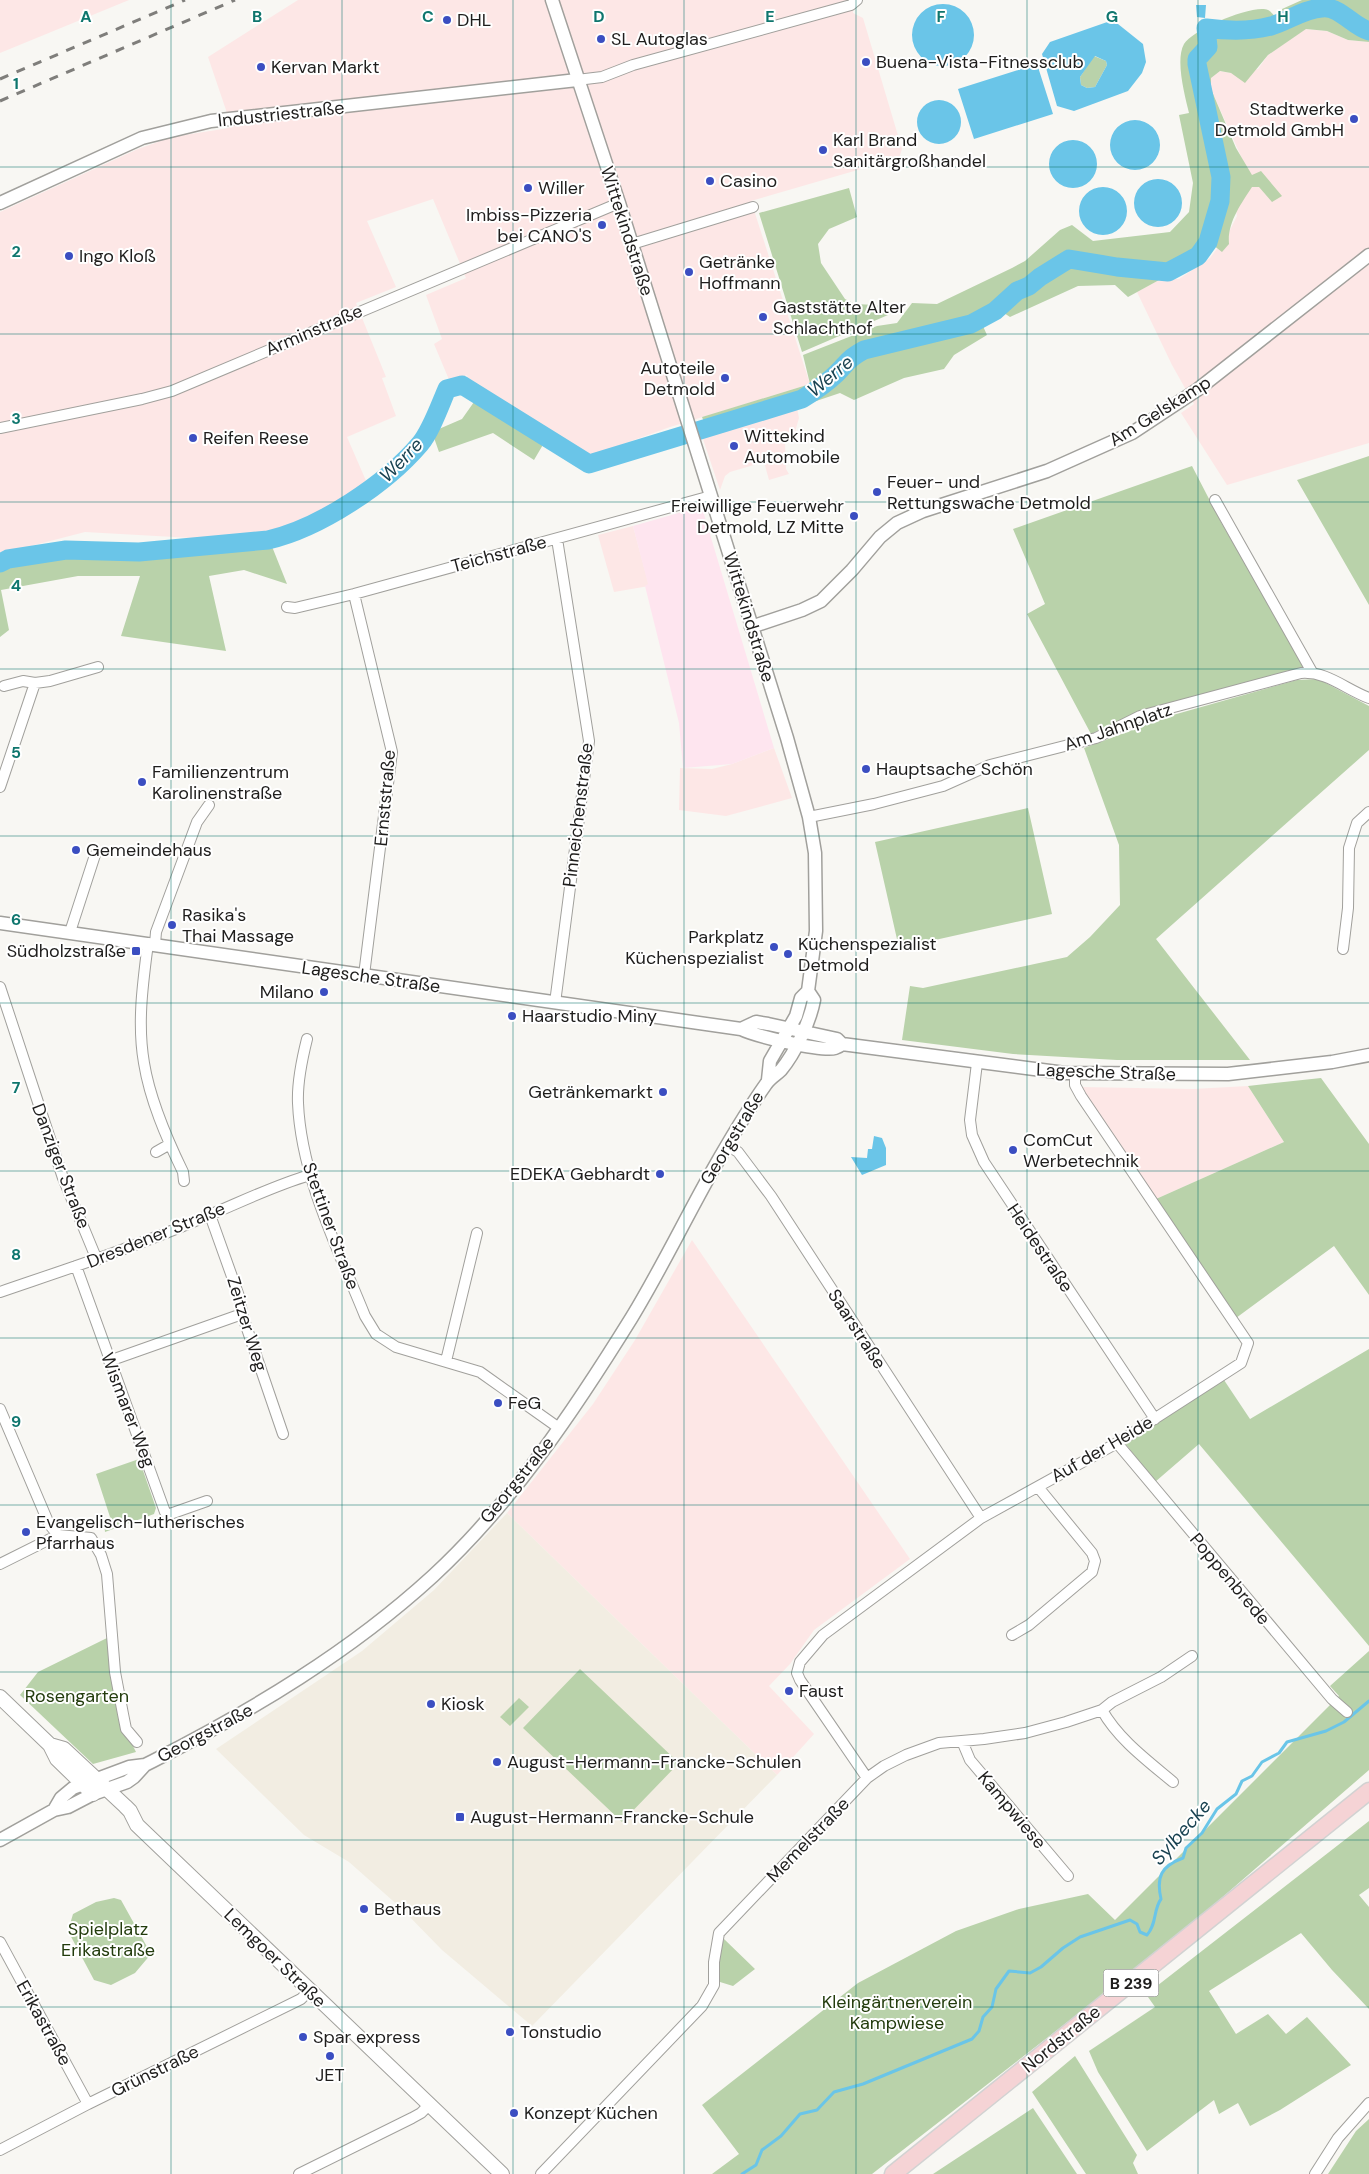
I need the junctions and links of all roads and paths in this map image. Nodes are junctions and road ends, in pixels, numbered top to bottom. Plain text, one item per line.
1 (552, 0) edge
2 (857, 0) edge
3 (577, 80) junction
4 (0, 203) edge
5 (619, 203) junction
6 (753, 207) dead end
7 (632, 244) junction
8 (1369, 255) edge
9 (0, 428) edge
10 (711, 496) junction
11 (1215, 500) dead end
12 (557, 539) junction
13 (354, 594) junction
14 (287, 608) dead end
15 (751, 626) junction
16 (98, 667) dead end
17 (1312, 672) junction
18 (35, 683) junction
19 (4, 686) dead end
20 (1369, 698) edge
21 (0, 787) edge
22 (209, 805) dead end
23 (1369, 812) edge
24 (809, 817) junction
25 (95, 855) dead end
26 (0, 923) edge
27 (70, 932) junction
28 (152, 944) junction
29 (1343, 949) dead end
30 (364, 975) junction
31 (0, 987) edge
32 (808, 990) junction
33 (555, 1004) junction
34 (790, 1028) junction
35 (741, 1030) junction
36 (804, 1032) junction
37 (307, 1039) dead end
38 (782, 1040) junction
39 (796, 1043) junction
40 (842, 1044) junction
41 (1369, 1055) edge
42 (976, 1063) junction
43 (1075, 1073) junction
44 (768, 1080) junction
45 (170, 1144) junction
46 (727, 1145) junction
47 (156, 1152) dead end
48 (310, 1175) junction
49 (184, 1181) dead end
50 (210, 1214) junction
51 (477, 1233) dead end
52 (97, 1260) junction
53 (76, 1266) junction
54 (0, 1292) edge
55 (242, 1314) junction
56 (109, 1361) junction
57 (446, 1361) junction
58 (0, 1409) edge
59 (1155, 1419) junction
60 (559, 1428) junction
61 (283, 1434) dead end
62 (1117, 1442) junction
63 (1038, 1486) junction
64 (207, 1501) dead end
65 (981, 1518) junction
66 (58, 1535) junction
67 (0, 1564) edge
68 (1012, 1635) dead end
69 (1192, 1656) dead end
70 (0, 1697) edge
71 (1102, 1710) junction
72 (1347, 1712) dead end
73 (962, 1741) junction
74 (137, 1742) dead end
75 (50, 1745) junction
76 (145, 1765) junction
77 (867, 1778) junction
78 (96, 1779) junction
79 (1173, 1782) dead end
80 (82, 1784) junction
81 (107, 1789) junction
82 (1369, 1792) edge
83 (93, 1794) junction
84 (54, 1810) junction
85 (0, 1840) edge
86 (1068, 1876) dead end
87 (0, 1942) edge
88 (309, 1991) junction
89 (1369, 2103) edge
90 (88, 2104) junction
91 (429, 2104) junction
92 (0, 2150) edge
93 (299, 2174) edge
94 (502, 2174) edge
95 (541, 2174) edge
96 (893, 2174) edge
97 (1315, 2174) edge

1 - 3 street, Wittekindstraße
2 - 3 street
3 - 4 street, Industriestraße
3 - 5 street, Wittekindstraße
5 - 7 street, Wittekindstraße
5 - 9 street, Arminstraße
6 - 7 street
7 - 10 street, Wittekindstraße
8 - 15 street, Am Gelskamp
10 - 12 street, Teichstraße
10 - 15 street, Wittekindstraße
11 - 17 street
12 - 13 street, Teichstraße
12 - 33 street, Pinneichenstraße
13 - 14 street, Teichstraße
13 - 30 street, Ernststraße
15 - 24 street, Wittekindstraße
16 - 18 street
17 - 20 street
17 - 24 street, Am Jahnplatz
18 - 19 street
18 - 21 street
22 - 28 street
23 - 29 street
24 - 32 street, Wittekindstraße
25 - 27 street
26 - 27 street, Lagesche Straße
27 - 28 street, Lagesche Straße
28 - 30 street, Lagesche Straße
28 - 45 street
30 - 33 street, Lagesche Straße
31 - 52 street, Danziger Straße
32 - 34 street, Wittekindstraße
32 - 36 street, Wittekindstraße
33 - 35 street, Lagesche Straße
34 - 35 street, Lagesche Straße
34 - 36 street, Lagesche Straße
34 - 38 street, Wittekindstraße
35 - 38 street, Lagesche Straße
36 - 39 street, Georgstraße
36 - 40 street, Lagesche Straße
37 - 48 street, Stettiner Straße
38 - 39 street, Lagesche Straße
38 - 44 street, Georgstraße
39 - 40 street, Lagesche Straße
39 - 44 street, Georgstraße
40 - 42 street, Lagesche Straße
41 - 43 street, Lagesche Straße
42 - 43 street, Lagesche Straße
42 - 59 street, Heidestraße
43 - 59 street, Auf der Heide
44 - 46 street, Georgstraße
45 - 47 street
45 - 49 street
46 - 60 street, Georgstraße
46 - 65 street, Saarstraße
48 - 50 street, Dresdener Straße
48 - 57 street, Stettiner Straße
50 - 52 street, Dresdener Straße
50 - 55 street, Zeitzer Weg
51 - 57 street
52 - 53 street, Dresdener Straße
53 - 54 street, Dresdener Straße
53 - 56 street, Wismarer Weg
55 - 56 street
55 - 61 street, Zeitzer Weg
56 - 64 street, Wismarer Weg
57 - 60 street, Stettiner Straße
58 - 66 street
59 - 62 street, Auf der Heide
60 - 76 street, Georgstraße
62 - 63 street, Auf der Heide
62 - 72 street, Poppenbrede
63 - 65 street, Auf der Heide
63 - 68 street
65 - 77 street, Auf der Heide
66 - 67 street
66 - 74 street
69 - 71 street, Memelstraße
70 - 75 main road, Lemgoer Straße
71 - 73 street, Memelstraße
71 - 79 street
73 - 77 street, Memelstraße
73 - 86 street, Kampwiese
75 - 78 main road, Lemgoer Straße
75 - 80 main road, Lemgoer Straße
76 - 78 street, Georgstraße
76 - 81 street, Georgstraße
77 - 95 street, Memelstraße
78 - 80 street, Georgstraße
78 - 81 main road, Lemgoer Straße
80 - 83 main road, Lemgoer Straße
80 - 84 street, Georgstraße
81 - 83 street, Georgstraße
81 - 88 main road, Lemgoer Straße
82 - 96 main road, Nordstraße / B 239
83 - 84 street, Georgstraße
84 - 85 street
87 - 90 street, Erikastraße
88 - 90 street, Grünstraße
88 - 91 main road, Lemgoer Straße
89 - 97 street
90 - 92 street, Grünstraße
91 - 93 street
91 - 94 main road, Lemgoer Straße

